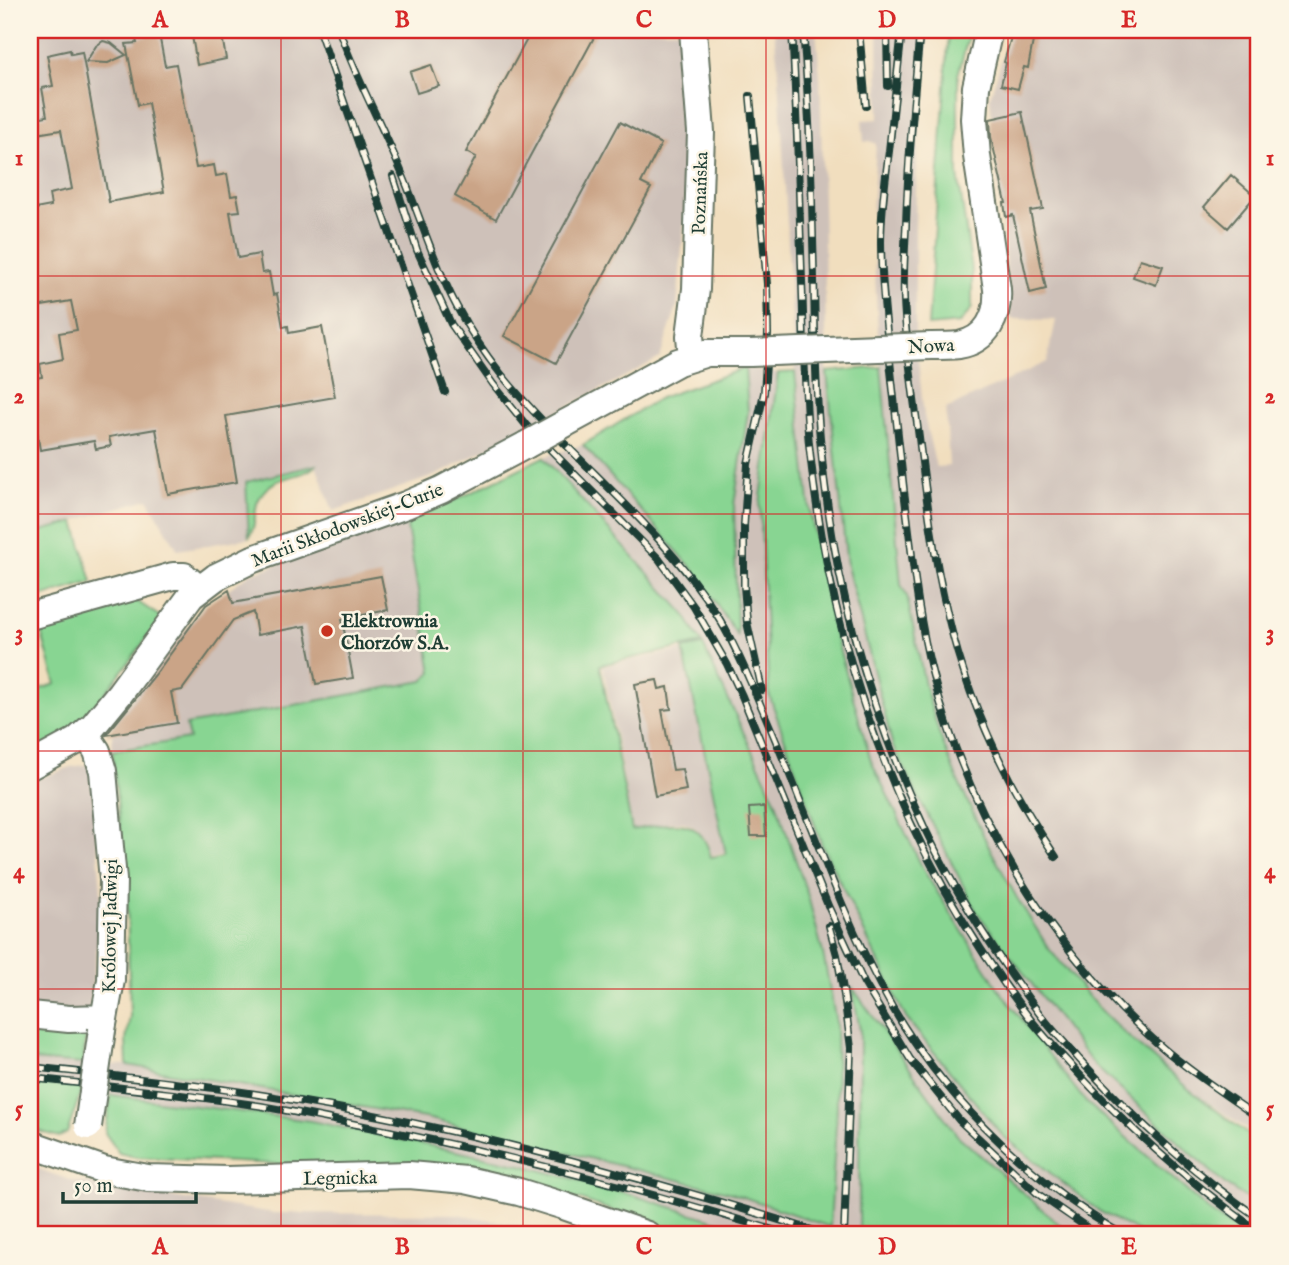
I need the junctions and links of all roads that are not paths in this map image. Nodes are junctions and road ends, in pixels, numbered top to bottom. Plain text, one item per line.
1 (694, 30) edge
2 (989, 30) edge
3 (692, 357) junction
4 (199, 589) junction
5 (30, 616) edge
6 (86, 733) junction
7 (30, 766) edge
8 (30, 1015) edge
9 (103, 1024) junction
10 (30, 1144) edge
11 (84, 1164) junction
12 (647, 1235) edge

1 - 3 street, Poznańska
2 - 3 street, Nowa, bridge
3 - 4 street, Marii Skłodowskiej-Curie, bridge
4 - 5 street
4 - 6 street, Marii Skłodowskiej-Curie
6 - 7 street, Marii Skłodowskiej-Curie
6 - 9 street, Królowej Jadwigi
8 - 9 street
9 - 11 street, Królowej Jadwigi, bridge
10 - 11 street, Legnicka
11 - 12 street, Legnicka

